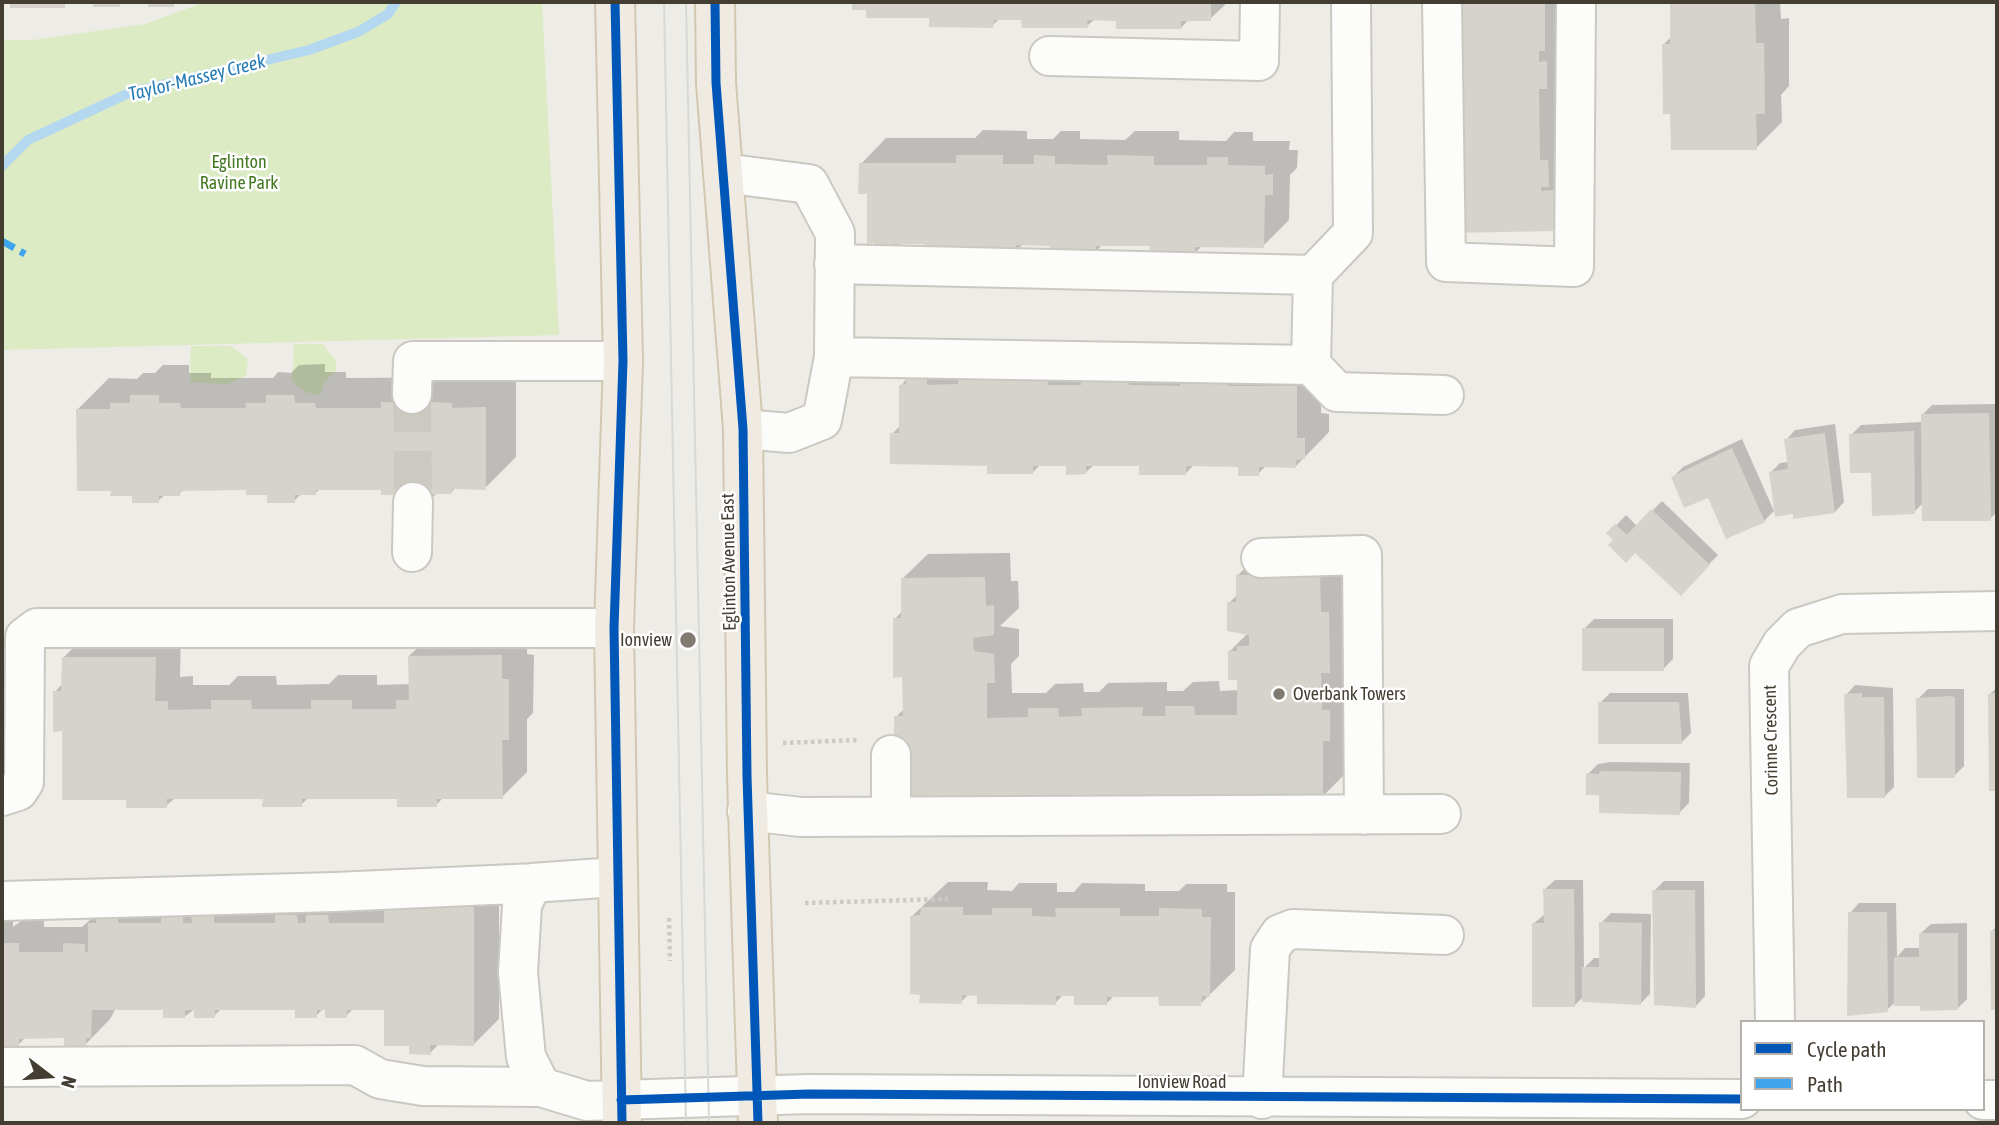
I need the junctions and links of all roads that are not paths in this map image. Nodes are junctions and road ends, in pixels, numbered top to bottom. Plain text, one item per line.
1 (615, 2) edge
2 (715, 2) edge
3 (1260, 2) edge
4 (1351, 2) edge
5 (1441, 2) edge
6 (1576, 2) edge
7 (1049, 56) dead end
8 (723, 173) junction
9 (834, 264) junction
10 (1313, 275) junction
11 (834, 357) junction
12 (623, 361) junction
13 (1311, 365) junction
14 (412, 394) tunnel mouth
15 (1444, 396) dead end
16 (743, 429) junction
17 (413, 502) tunnel mouth
18 (412, 552) dead end
19 (1261, 558) dead end
20 (1997, 611) edge
21 (614, 628) junction
22 (876, 747) road end
23 (2, 796) edge
24 (747, 811) junction
25 (1441, 814) dead end
26 (1364, 815) junction
27 (891, 816) junction
28 (616, 877) junction
29 (536, 883) junction
30 (2, 901) edge
31 (1444, 935) dead end
32 (1775, 1020) edge
33 (2, 1067) edge
34 (541, 1087) junction
35 (1262, 1099) junction
36 (1740, 1099) edge
37 (871, 1109) edge
38 (758, 1110) edge
39 (1121, 1110) edge
40 (1399, 1111) edge
41 (622, 1112) edge

1 - 12 main road
2 - 8 main road, Eglinton Avenue East
3 - 7 street
4 - 10 street
5 - 6 street
8 - 9 street
8 - 16 main road, Eglinton Avenue East
9 - 10 street
9 - 11 street
10 - 13 street
11 - 13 street
11 - 16 street
12 - 14 street
12 - 21 main road
13 - 15 street
16 - 24 main road, Eglinton Avenue East
17 - 18 street
19 - 26 street
20 - 32 street, Corinne Crescent
21 - 23 street
21 - 28 main road
22 - 27 street
24 - 27 street
24 - 38 main road, Eglinton Avenue East
25 - 26 street
26 - 27 street
28 - 29 street
28 - 41 main road
29 - 30 street
29 - 34 street
31 - 35 street
33 - 34 street, Ionview Road
34 - 41 street, Ionview Road
35 - 39 street, Ionview Road
35 - 40 street, Ionview Road
36 - 40 street, Ionview Road
37 - 38 street, Ionview Road
37 - 39 street, Ionview Road
38 - 41 street, Ionview Road

